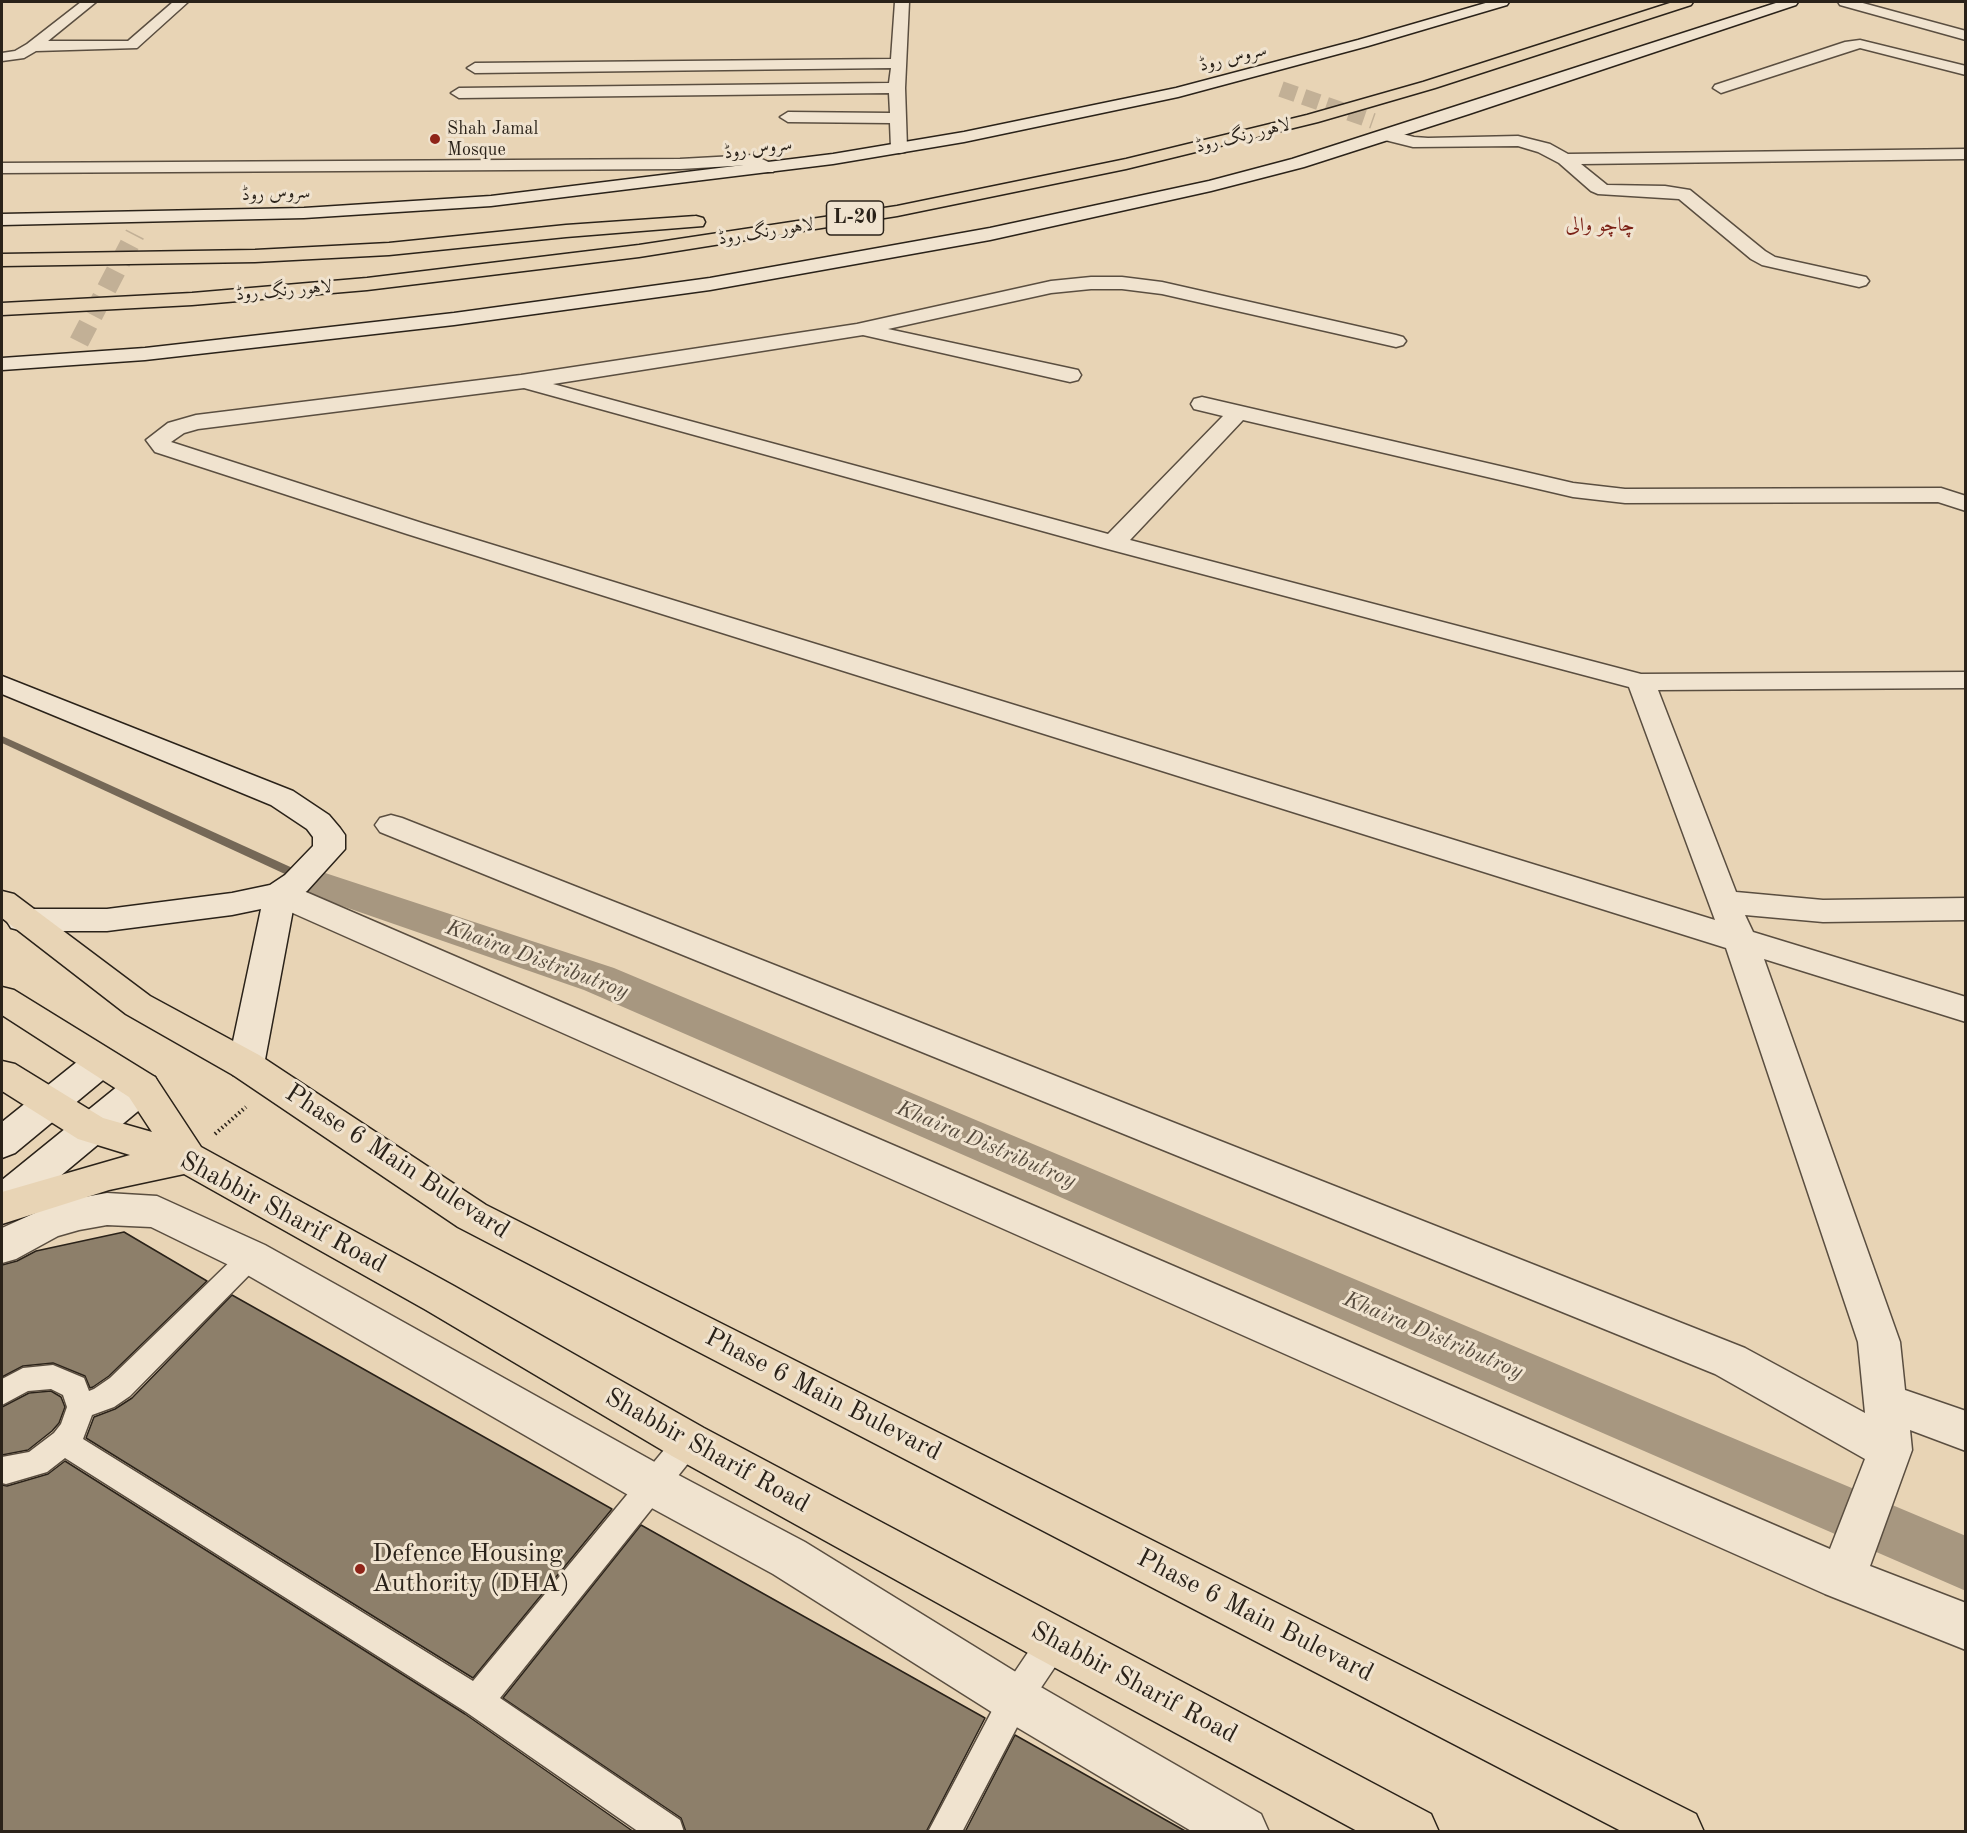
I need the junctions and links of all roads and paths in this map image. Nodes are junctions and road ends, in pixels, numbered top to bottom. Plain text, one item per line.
1 (89, 2) edge
2 (181, 2) edge
3 (902, 2) edge
4 (1502, 2) edge
5 (1633, 2) edge
6 (1686, 2) edge
7 (1791, 2) edge
8 (1845, 2) edge
9 (1862, 2) edge
10 (1880, 2) edge
11 (1606, 10) dead end
12 (1965, 25) edge
13 (1965, 31) edge
14 (1965, 36) edge
15 (32, 47) junction
16 (2, 57) edge
17 (900, 63) junction
18 (475, 68) dead end
19 (1965, 71) edge
20 (1245, 75) junction
21 (1272, 86) tunnel mouth
22 (897, 88) junction
23 (1721, 88) dead end
24 (459, 93) dead end
25 (1276, 110) tunnel mouth
26 (788, 117) dead end
27 (897, 118) junction
28 (1373, 121) tunnel mouth
29 (1394, 133) junction
30 (899, 148) junction
31 (1964, 155) edge
32 (1565, 159) junction
33 (2, 168) edge
34 (767, 168) junction
35 (979, 176) dead end
36 (145, 218) junction
37 (716, 219) dead end
38 (2, 220) edge
39 (696, 222) junction
40 (135, 234) tunnel mouth
41 (2, 260) edge
42 (254, 273) dead end
43 (1859, 281) dead end
44 (367, 284) junction
45 (2, 309) edge
46 (86, 321) junction
47 (2, 322) edge
48 (39, 327) dead end
49 (857, 330) junction
50 (1396, 340) dead end
51 (2, 364) edge
52 (1070, 375) dead end
53 (521, 381) junction
54 (1202, 404) dead end
55 (1238, 413) junction
56 (1965, 504) edge
57 (1113, 543) junction
58 (1965, 680) edge
59 (1641, 681) junction
60 (2, 684) edge
61 (391, 825) dead end
62 (288, 889) junction
63 (1723, 902) junction
64 (1965, 909) edge
65 (12, 911) edge
66 (1741, 942) junction
67 (2, 999) edge
68 (1965, 1010) edge
69 (100, 1062) junction
70 (2, 1074) edge
71 (260, 1074) junction
72 (142, 1086) junction
73 (48, 1104) junction
74 (91, 1129) junction
75 (2, 1143) edge
76 (188, 1158) junction
77 (2, 1202) edge
78 (2, 1208) edge
79 (2, 1247) edge
80 (251, 1257) junction
81 (2, 1393) edge
82 (1885, 1402) junction
83 (81, 1407) junction
84 (1965, 1431) edge
85 (64, 1442) junction
86 (688, 1442) junction
87 (1884, 1464) junction
88 (2, 1470) edge
89 (654, 1485) junction
90 (1848, 1564) junction
91 (1965, 1627) edge
92 (1053, 1641) junction
93 (1015, 1699) junction
94 (477, 1701) junction
95 (668, 1832) edge
96 (944, 1832) edge
97 (1243, 1832) edge
98 (1413, 1832) edge
99 (1678, 1832) edge

1 - 15 street
2 - 15 street
3 - 17 street
4 - 20 street, سروس روڈ
5 - 11 main road
6 - 44 main road, لاہور رنگ روڈ / L-20
7 - 29 street
8 - 14 street
9 - 13 street
10 - 12 street
15 - 16 street
17 - 18 street
17 - 22 street
19 - 23 street
20 - 21 street
20 - 30 street, سروس روڈ
22 - 24 street
22 - 27 street
25 - 35 main road, لاہور رنگ روڈ
26 - 27 street
27 - 30 street
28 - 29 street
29 - 32 street
29 - 51 street
30 - 34 street, سروس روڈ
31 - 32 street
32 - 43 street
33 - 34 street
34 - 36 street, سروس روڈ
36 - 38 street, سروس روڈ
36 - 40 street
37 - 39 main road, لاہور رنگ روڈ
39 - 41 main road
39 - 42 main road, لاہور رنگ روڈ
44 - 45 main road, لاہور رنگ روڈ / L-20
44 - 46 main road
46 - 47 main road
46 - 48 main road
49 - 50 street
49 - 52 street
49 - 53 street
53 - 57 street
53 - 66 street
54 - 55 street
55 - 56 street
55 - 57 street
57 - 59 street
58 - 59 street
59 - 63 street
60 - 62 street
61 - 87 street
62 - 65 street
62 - 71 street
62 - 90 street
63 - 64 street
63 - 66 street
65 - 71 main road, Phase 6 Main Bulevard
66 - 68 street
66 - 82 street
67 - 69 main road
69 - 72 main road
69 - 73 street
70 - 73 main road, Shabbir Sharif Road
71 - 76 path
71 - 99 main road, Phase 6 Main Bulevard
72 - 74 street
72 - 76 main road
73 - 74 main road, Shabbir Sharif Road
73 - 75 street
74 - 76 main road, Shabbir Sharif Road
74 - 77 street
76 - 78 main road
76 - 86 main road, Shabbir Sharif Road
79 - 80 street
80 - 83 lane
80 - 89 street
81 - 83 lane
82 - 84 street
82 - 87 street
83 - 85 lane
85 - 88 lane
85 - 94 lane
86 - 89 lane
86 - 92 main road, Shabbir Sharif Road
87 - 90 street
89 - 93 street
89 - 94 lane
90 - 91 street
92 - 93 lane
92 - 98 main road, Shabbir Sharif Road
93 - 96 lane
93 - 97 street
94 - 95 lane

